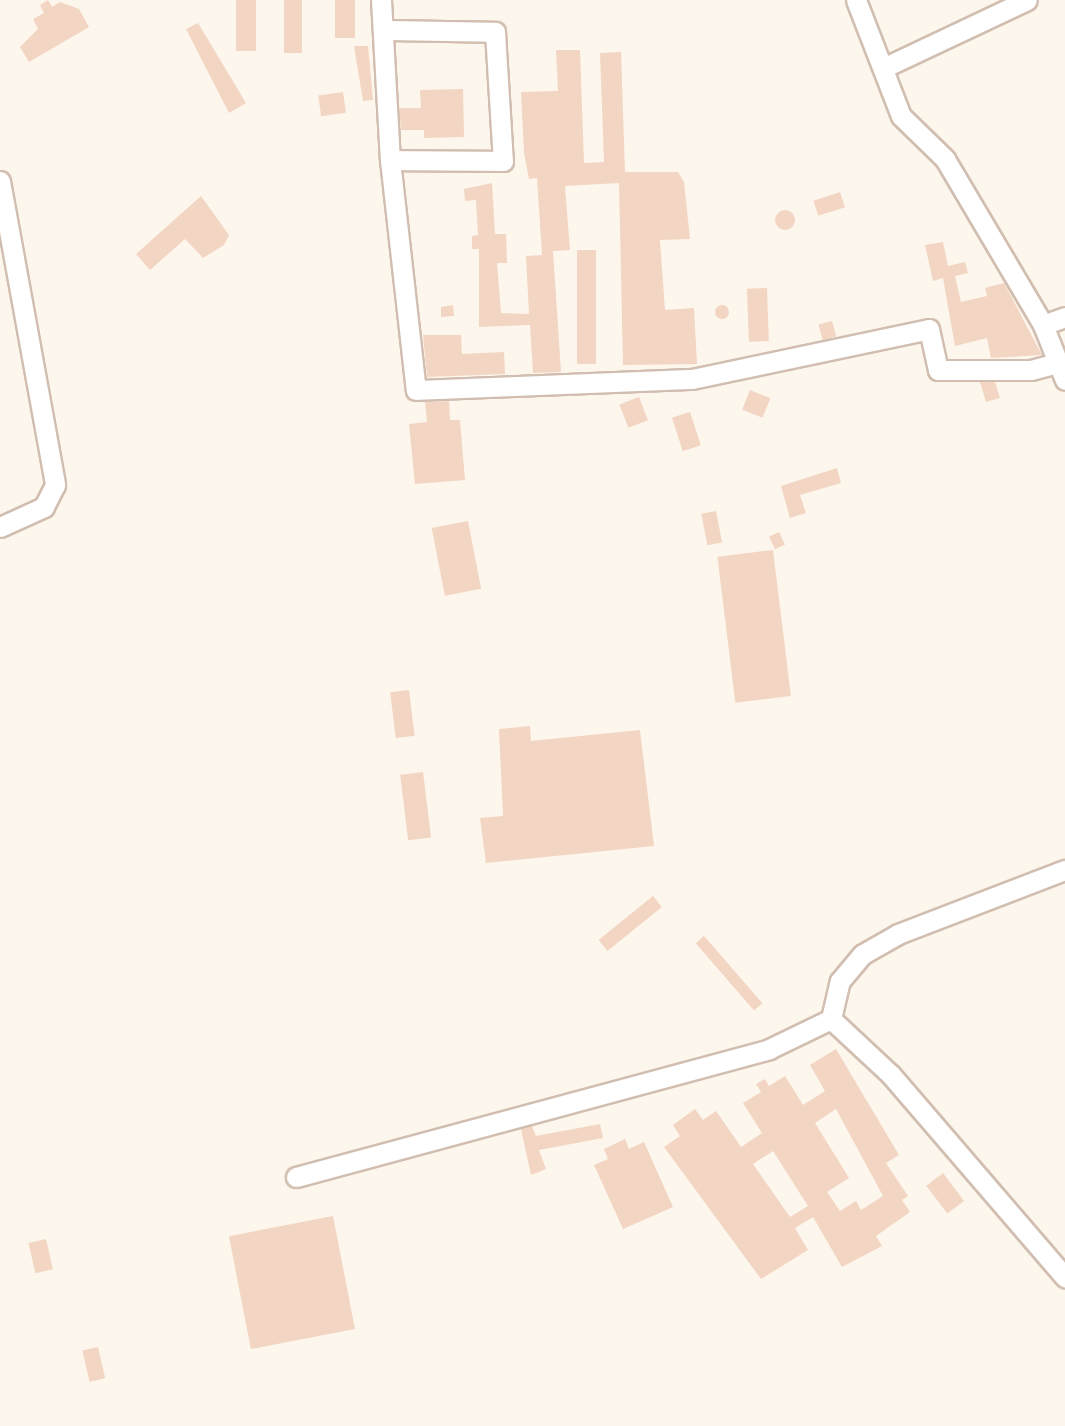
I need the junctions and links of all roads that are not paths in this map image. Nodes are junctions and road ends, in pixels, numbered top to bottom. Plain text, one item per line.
1 (381, 0) edge
2 (856, 0) edge
3 (1027, 0) edge
4 (383, 30) junction
5 (883, 68) junction
6 (390, 160) junction
7 (0, 181) edge
8 (1065, 317) edge
9 (1043, 325) junction
10 (1062, 371) edge
11 (0, 527) edge
12 (1065, 870) edge
13 (831, 1019) junction
14 (296, 1177) dead end
15 (1065, 1276) edge

1 - 4 street
2 - 5 street
3 - 5 street
4 - 6 street
4 - 6 street
5 - 9 street
6 - 10 street
7 - 11 street
8 - 9 street
9 - 10 street
12 - 13 street
13 - 14 street
13 - 15 street

